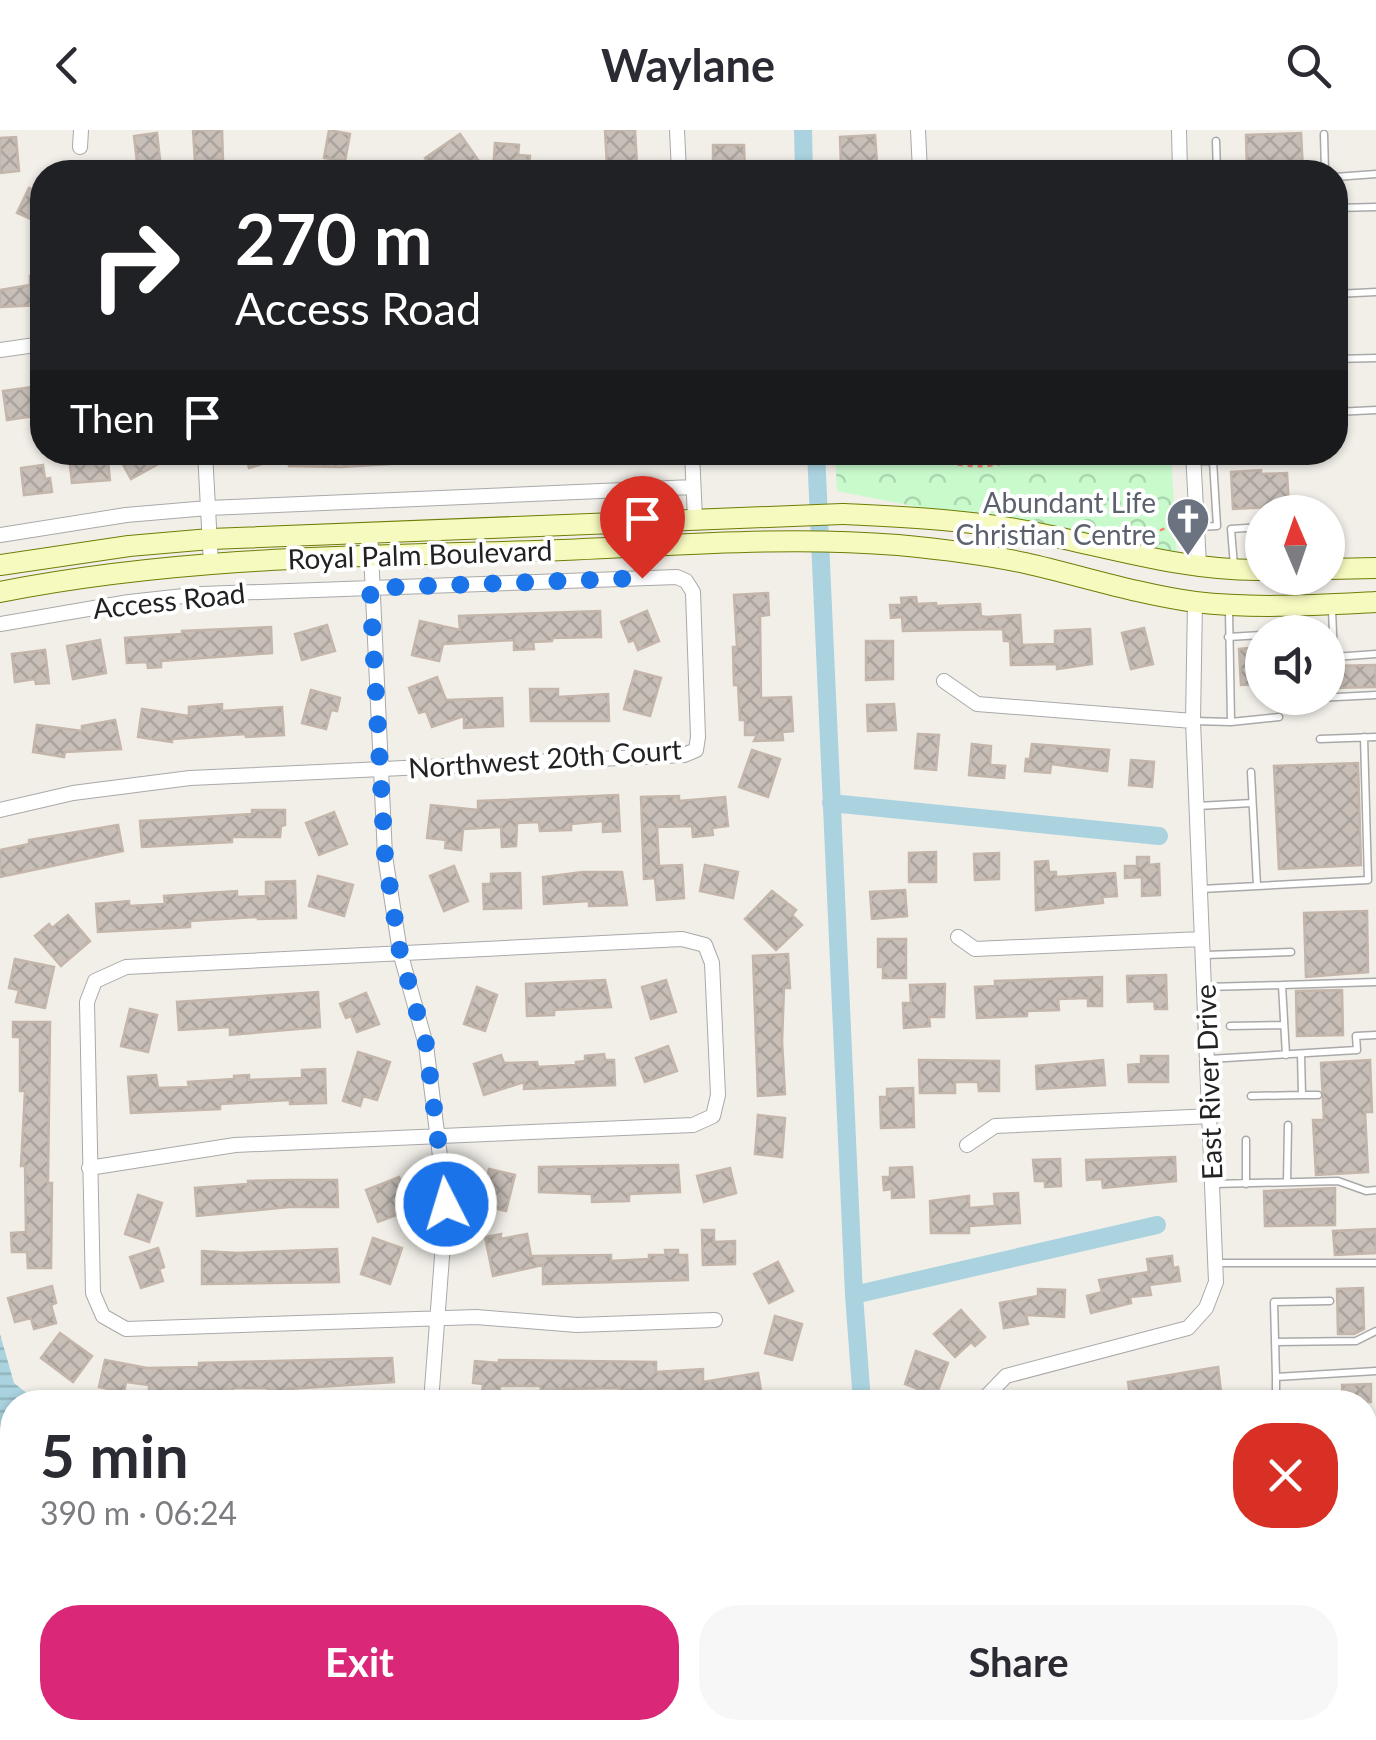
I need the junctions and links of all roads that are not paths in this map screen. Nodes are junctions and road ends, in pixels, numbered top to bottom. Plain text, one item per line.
1 (80, 130) edge
2 (677, 130) edge
3 (918, 130) edge
4 (1178, 130) edge
5 (1324, 134) dead end
6 (1216, 141) dead end
7 (80, 147) dead end
8 (678, 160) edge
9 (919, 160) edge
10 (1179, 160) edge
11 (1217, 160) edge
12 (1325, 160) edge
13 (1376, 174) edge
14 (1348, 175) edge
15 (1376, 207) edge
16 (1348, 208) edge
17 (1348, 292) edge
18 (1376, 292) edge
19 (30, 346) edge
20 (0, 350) edge
21 (1376, 358) edge
22 (1348, 359) edge
23 (1376, 410) edge
24 (1348, 411) edge
25 (206, 465) edge
26 (692, 465) edge
27 (1194, 465) edge
28 (693, 487) junction
29 (208, 508) junction
30 (695, 519) junction
31 (1245, 529) edge
32 (370, 530) junction
33 (0, 534) edge
34 (210, 539) junction
35 (370, 556) junction
36 (212, 564) junction
37 (0, 565) edge
38 (1199, 566) junction
39 (1234, 568) junction
40 (1345, 568) edge
41 (1376, 568) edge
42 (1245, 569) edge
43 (370, 588) junction
44 (0, 592) edge
45 (693, 592) joint
46 (1195, 602) junction
47 (1376, 602) edge
48 (1229, 604) junction
49 (1332, 604) junction
50 (0, 624) edge
51 (1245, 636) edge
52 (1228, 637) junction
53 (1376, 654) edge
54 (944, 681) dead end
55 (1376, 695) edge
56 (1345, 697) edge
57 (1278, 717) dead end
58 (1192, 721) junction
59 (1231, 722) junction
60 (1364, 737) junction
61 (1376, 737) edge
62 (1320, 739) dead end
63 (380, 770) junction
64 (1251, 772) dead end
65 (1252, 803) junction
66 (1196, 806) junction
67 (0, 810) edge
68 (1372, 857) edge
69 (1257, 886) junction
70 (1200, 889) junction
71 (958, 937) dead end
72 (1202, 939) junction
73 (400, 952) junction
74 (1291, 952) dead end
75 (1203, 956) junction
76 (1376, 982) edge
77 (1282, 985) junction
78 (1205, 988) junction
79 (1284, 1025) junction
80 (1230, 1026) dead end
81 (1376, 1035) edge
82 (1301, 1054) junction
83 (1286, 1055) junction
84 (1208, 1060) junction
85 (1302, 1095) junction
86 (1318, 1095) dead end
87 (1251, 1096) dead end
88 (1212, 1116) junction
89 (1288, 1125) dead end
90 (440, 1136) junction
91 (1246, 1140) dead end
92 (967, 1145) dead end
93 (89, 1168) junction
94 (1287, 1182) junction
95 (1214, 1184) junction
96 (1246, 1184) junction
97 (1376, 1190) edge
98 (1216, 1263) junction
99 (1376, 1263) edge
100 (1330, 1301) dead end
101 (439, 1318) junction
102 (715, 1320) dead end
103 (1376, 1331) edge
104 (1275, 1342) junction
105 (1376, 1372) edge
106 (1276, 1377) junction
107 (431, 1390) edge
108 (993, 1390) edge
109 (1276, 1390) edge
110 (706, 1740) edge
111 (740, 1740) edge

1 - 7 street
2 - 8 street
3 - 9 street
4 - 10 street
5 - 12 lane
6 - 11 lane
13 - 14 lane
15 - 16 lane
17 - 18 lane
19 - 20 street
21 - 22 lane
23 - 24 lane
25 - 29 street
26 - 28 street
27 - 38 street
28 - 29 street
28 - 30 street
29 - 33 street
29 - 34 street
30 - 32 main road, Royal Palm Boulevard
30 - 38 main road, Royal Palm Boulevard
31 - 39 lane
32 - 34 main road, Royal Palm Boulevard
32 - 35 street
34 - 36 street
34 - 37 main road, Royal Palm Boulevard
35 - 36 main road, Royal Palm Boulevard
35 - 43 street
35 - 46 main road, Royal Palm Boulevard
36 - 44 main road, Royal Palm Boulevard
38 - 39 main road, Royal Palm Boulevard
39 - 42 main road, Royal Palm Boulevard
40 - 41 main road
43 - 45 street, Access Road
43 - 50 street, Access Road
43 - 63 street
45 - 63 street, Northwest 20th Court
46 - 48 main road, Royal Palm Boulevard
46 - 58 street, East River Drive
47 - 49 main road, Royal Palm Boulevard
48 - 49 main road, Royal Palm Boulevard
48 - 52 lane
49 - 53 lane
51 - 52 lane
52 - 59 lane
54 - 58 street
55 - 56 lane
57 - 59 lane
58 - 59 lane
58 - 66 street, East River Drive
60 - 61 lane
60 - 62 lane
60 - 68 lane
63 - 67 street, Northwest 20th Court
63 - 73 street
64 - 65 lane
65 - 66 lane
65 - 69 lane
66 - 70 street, East River Drive
68 - 69 lane
69 - 70 lane
70 - 72 street, East River Drive
71 - 72 street
72 - 75 street, East River Drive
73 - 90 street
73 - 90 street
73 - 93 street
74 - 75 lane
75 - 78 street, East River Drive
76 - 77 lane
77 - 78 lane
77 - 79 lane
78 - 84 street, East River Drive
79 - 80 lane
79 - 83 lane
81 - 82 lane
82 - 83 lane
82 - 85 lane
83 - 84 lane
84 - 88 street, East River Drive
85 - 86 lane
85 - 87 lane
88 - 92 street
88 - 95 street, East River Drive
89 - 94 lane
90 - 93 street
90 - 101 street
91 - 96 lane
93 - 101 street
94 - 96 lane
94 - 97 lane
95 - 96 lane
95 - 98 street, East River Drive
98 - 99 lane
98 - 108 street, East River Drive
100 - 104 lane
101 - 102 street
101 - 107 street
103 - 104 lane
104 - 106 lane
105 - 106 lane
106 - 109 lane
110 - 111 street

